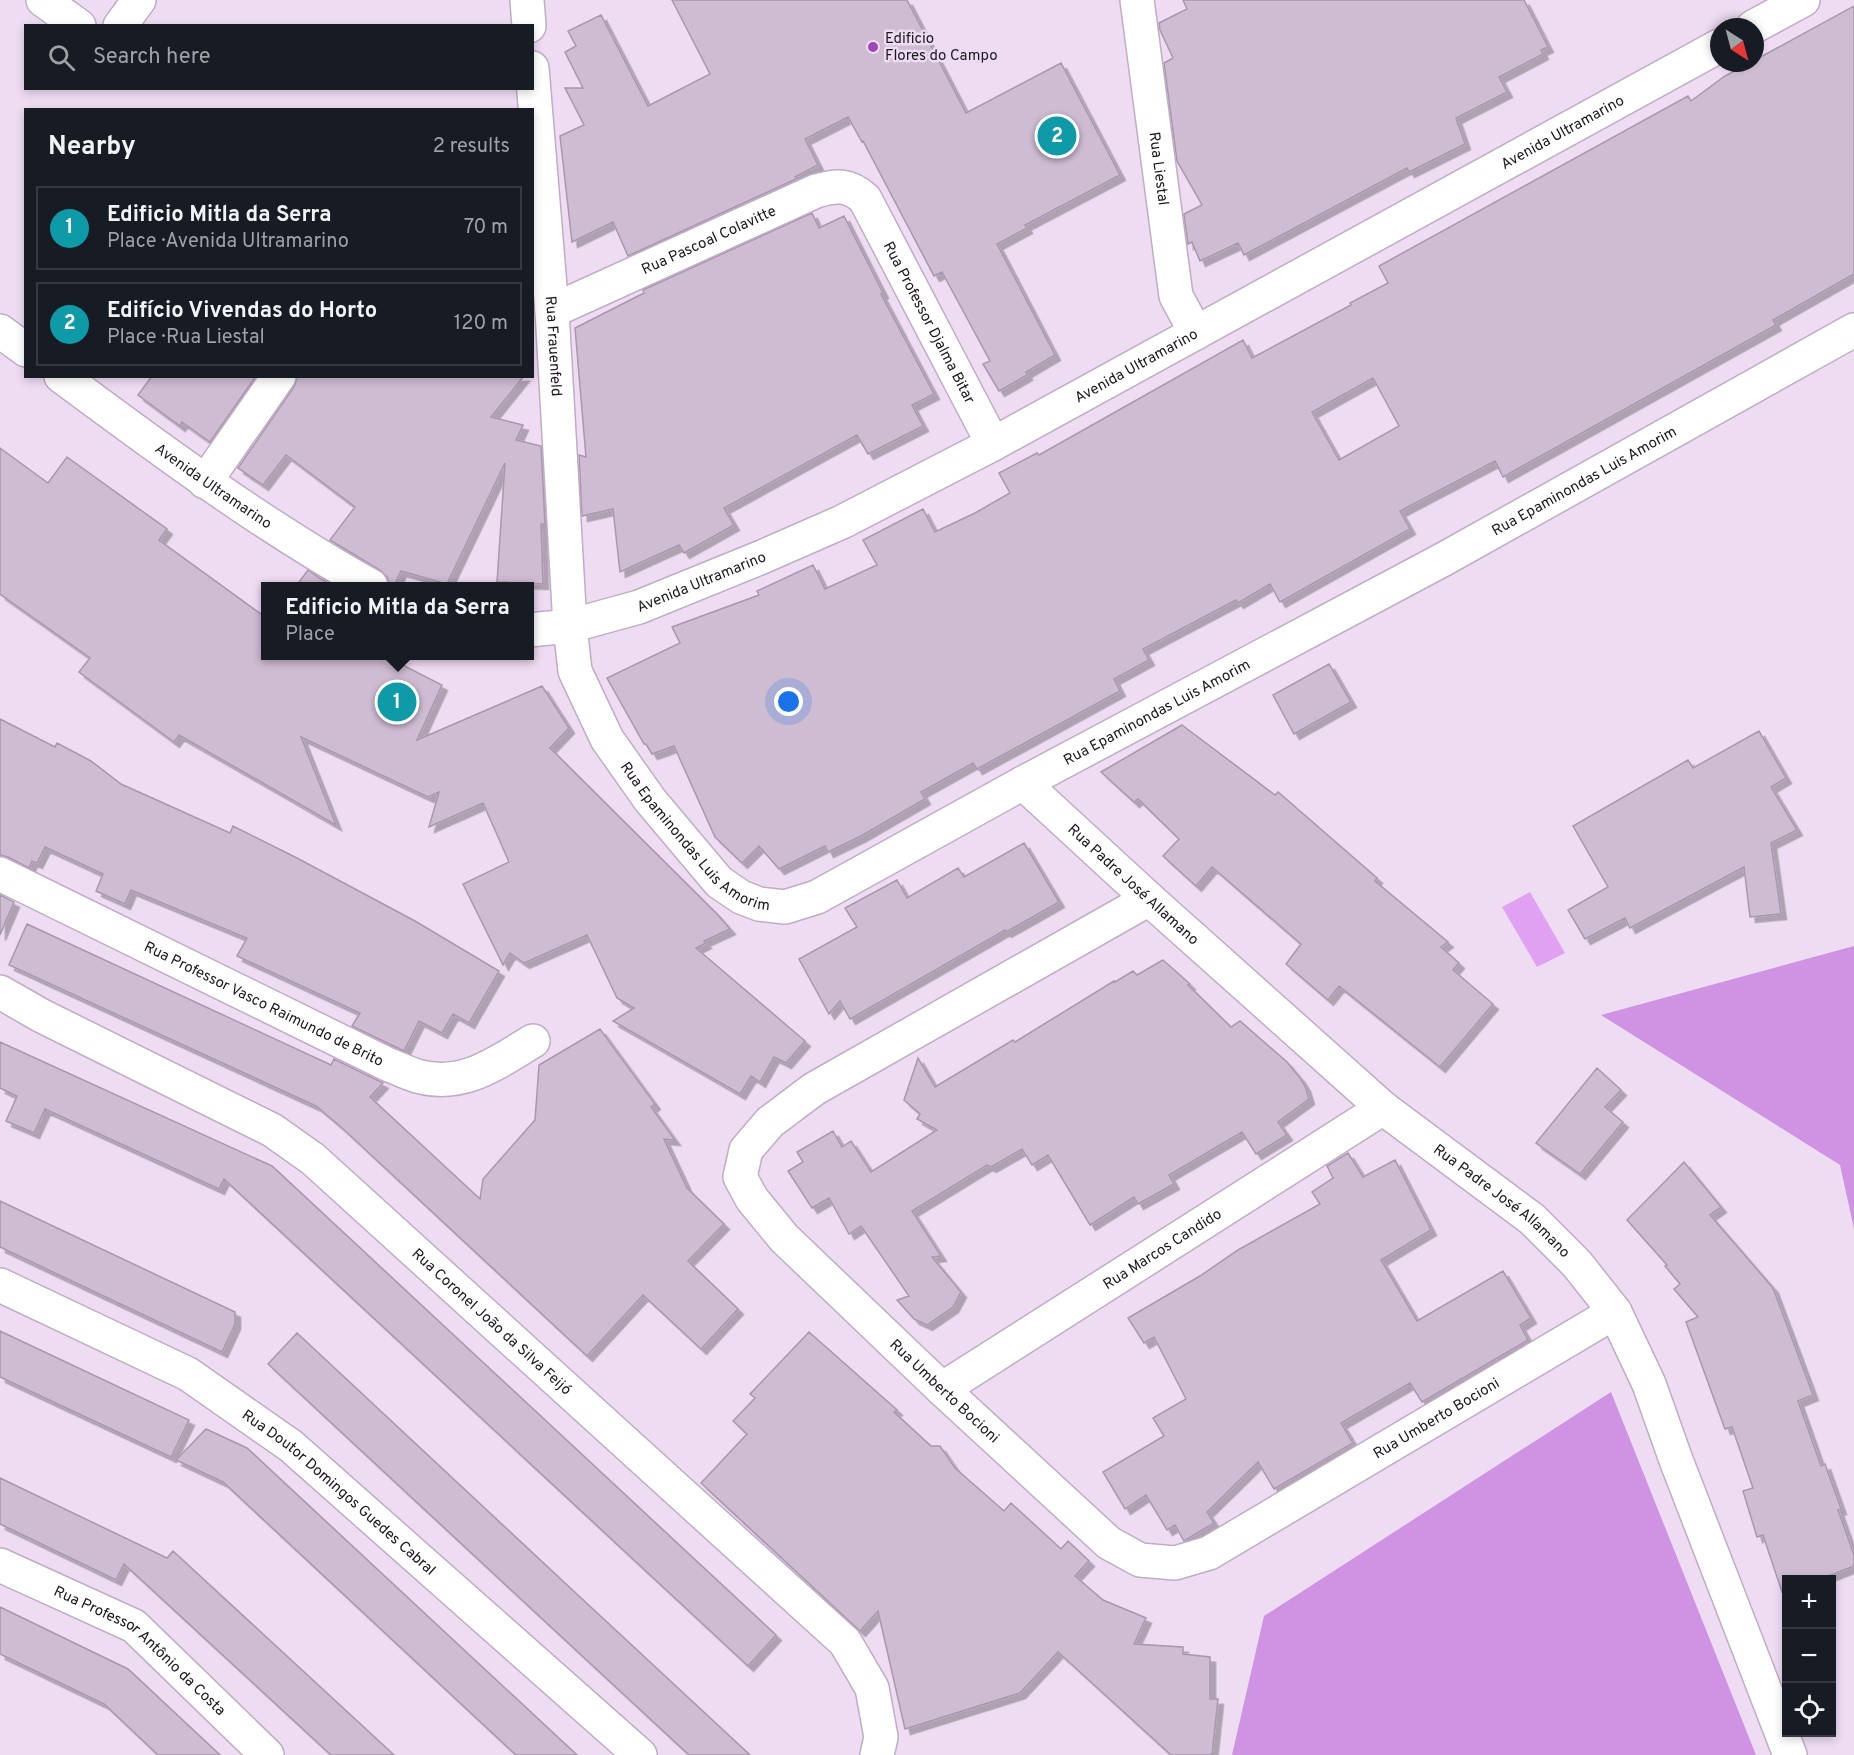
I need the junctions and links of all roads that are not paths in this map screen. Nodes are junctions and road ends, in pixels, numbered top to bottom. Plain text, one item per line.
1 (43, 0) edge
2 (139, 0) edge
3 (527, 0) edge
4 (1137, 0) edge
5 (1803, 0) edge
6 (1764, 21) edge
7 (76, 24) edge
8 (121, 24) edge
9 (529, 24) edge
10 (1710, 51) edge
11 (534, 90) edge
12 (865, 199) joint
13 (552, 311) junction
14 (1854, 330) edge
15 (0, 332) edge
16 (1196, 333) junction
17 (24, 349) edge
18 (64, 378) edge
19 (278, 378) edge
20 (993, 444) junction
21 (205, 482) junction
22 (364, 582) edge
23 (570, 626) junction
24 (534, 630) edge
25 (1023, 783) junction
26 (0, 874) edge
27 (1149, 899) junction
28 (0, 992) edge
29 (533, 1041) dead end
30 (1383, 1108) junction
31 (0, 1285) edge
32 (1616, 1312) junction
33 (942, 1389) junction
34 (0, 1565) edge
35 (267, 1755) edge
36 (640, 1755) edge
37 (877, 1755) edge
38 (1790, 1755) edge

1 - 7 street
2 - 8 street
3 - 9 street
4 - 16 street, Rua Liestal
5 - 6 street
10 - 16 street, Avenida Ultramarino
11 - 13 street, Rua Frauenfeld
12 - 13 street, Rua Pascoal Colavitte
12 - 20 street, Rua Professor Djalma Bitar
13 - 23 street, Rua Frauenfeld
14 - 25 street, Rua Epaminondas Luis Amorim
15 - 17 street
16 - 20 street, Avenida Ultramarino
18 - 21 street, Avenida Ultramarino
19 - 21 street
20 - 23 street, Avenida Ultramarino
21 - 22 street, Avenida Ultramarino
23 - 24 street, Avenida Ultramarino
23 - 25 street, Rua Epaminondas Luis Amorim
25 - 27 street, Rua Padre José Allamano
26 - 29 street, Rua Professor Vasco Raimundo de Brito
27 - 30 street, Rua Padre José Allamano
27 - 33 street, Rua Umberto Bocioni
28 - 37 street, Rua Coronel João da Silva Feijó
30 - 32 street, Rua Padre José Allamano
30 - 33 street, Rua Marcos Candido
31 - 36 street, Rua Doutor Domingos Guedes Cabral
32 - 33 street, Rua Umberto Bocioni
32 - 38 street, Rua Padre José Allamano
34 - 35 street, Rua Professor Antônio da Costa

